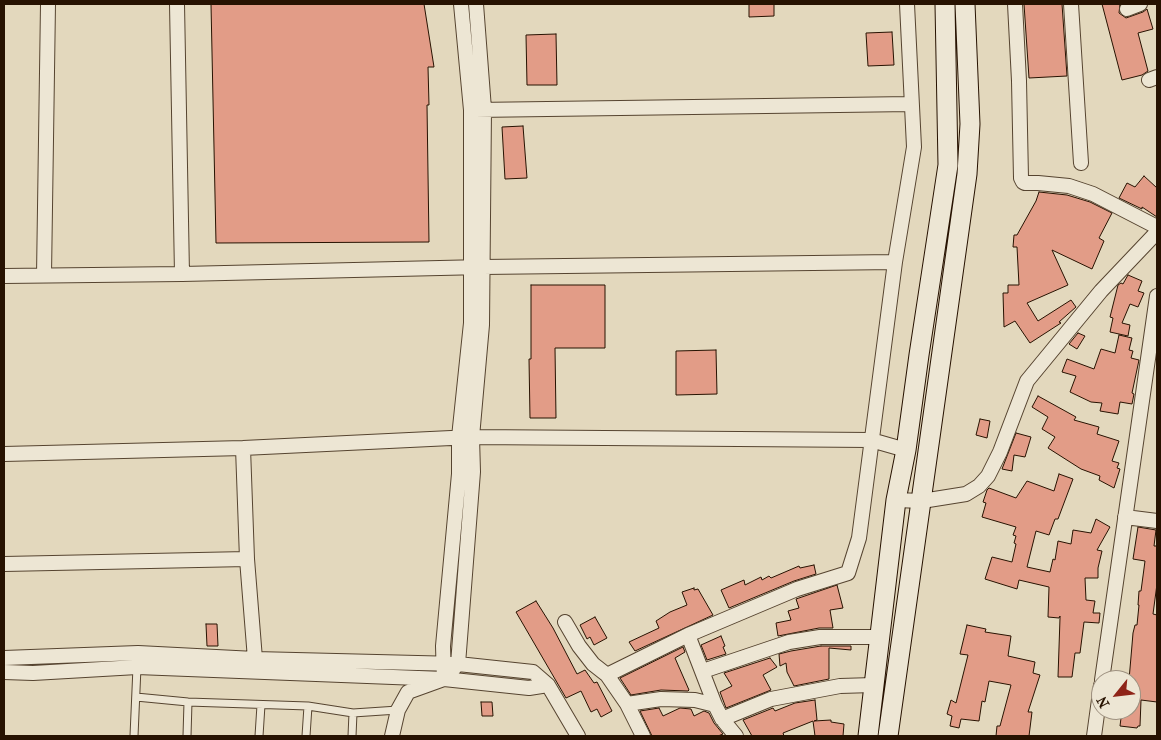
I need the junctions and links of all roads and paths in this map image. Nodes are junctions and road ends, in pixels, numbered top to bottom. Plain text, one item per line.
1 (48, 4) edge
2 (177, 4) edge
3 (461, 4) edge
4 (476, 4) edge
5 (907, 4) edge
6 (945, 4) edge
7 (965, 4) edge
8 (1015, 4) edge
9 (1071, 4) edge
10 (1140, 4) edge
11 (1127, 9) dead end
12 (911, 104) junction
13 (477, 109) junction
14 (1082, 163) dead end
15 (1157, 227) edge
16 (1157, 232) edge
17 (895, 262) junction
18 (477, 267) junction
19 (182, 274) junction
20 (44, 275) junction
21 (4, 276) edge
22 (1157, 296) edge
23 (465, 437) junction
24 (871, 440) junction
25 (243, 448) junction
26 (906, 450) junction
27 (4, 454) edge
28 (896, 500) junction
29 (922, 501) junction
30 (1125, 517) junction
31 (1157, 520) edge
32 (247, 559) junction
33 (4, 564) edge
34 (564, 622) dead end
35 (688, 635) junction
36 (880, 637) junction
37 (4, 658) edge
38 (255, 659) junction
39 (138, 660) junction
40 (443, 663) junction
41 (458, 664) junction
42 (1103, 670) edge
43 (703, 671) junction
44 (4, 672) edge
45 (607, 675) junction
46 (444, 679) junction
47 (548, 685) junction
48 (873, 685) junction
49 (136, 697) junction
50 (188, 702) junction
51 (627, 704) junction
52 (261, 705) junction
53 (715, 705) junction
54 (308, 706) junction
55 (398, 710) junction
56 (353, 713) junction
57 (722, 719) junction
58 (1096, 720) edge
59 (134, 736) edge
60 (187, 736) edge
61 (259, 736) edge
62 (306, 736) edge
63 (352, 736) edge
64 (392, 736) edge
65 (578, 736) edge
66 (643, 736) edge
67 (736, 736) edge
68 (868, 736) edge
69 (888, 736) edge
70 (1094, 736) edge

1 - 20 street
2 - 19 street
3 - 13 street
4 - 13 street
5 - 12 street
6 - 26 main road
7 - 29 main road
8 - 15 street
9 - 14 street
10 - 11 street
12 - 13 street
12 - 17 street
13 - 18 street
16 - 29 street
17 - 18 street
17 - 24 street
18 - 19 street
18 - 23 street
19 - 20 street
20 - 21 street
22 - 30 street
23 - 24 street
23 - 25 street
23 - 40 street
23 - 41 street
24 - 26 street
24 - 35 street
25 - 27 street
25 - 32 street
26 - 28 main road
28 - 29 street
28 - 36 main road
29 - 69 main road
30 - 31 street
30 - 42 street
32 - 33 street
32 - 38 street
34 - 45 street
35 - 43 street
35 - 45 street
36 - 43 street
36 - 48 main road
37 - 39 street
38 - 39 street
38 - 40 street
39 - 44 street
39 - 46 street
39 - 49 lane
40 - 41 street
40 - 46 street
41 - 46 street
41 - 47 street
43 - 53 street
45 - 51 street
46 - 47 street
46 - 55 street
47 - 65 street
48 - 57 street
48 - 68 main road
49 - 50 lane
49 - 59 lane
50 - 52 lane
50 - 60 lane
51 - 53 street
51 - 66 street
52 - 54 lane
52 - 61 lane
53 - 57 street
54 - 56 lane
54 - 62 lane
55 - 56 lane
55 - 64 street
56 - 63 lane
57 - 67 street
58 - 70 street

